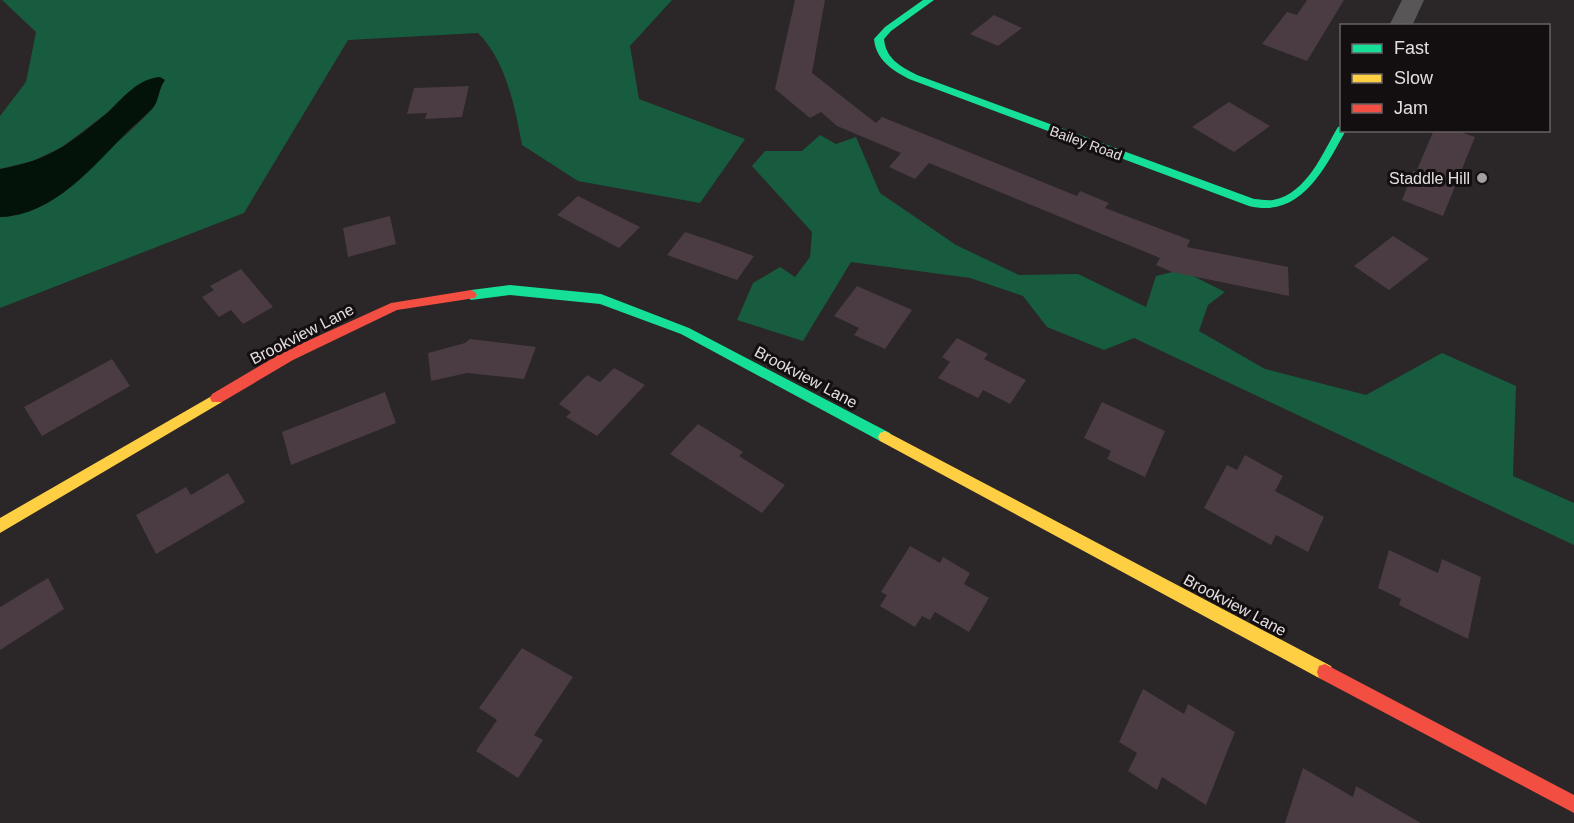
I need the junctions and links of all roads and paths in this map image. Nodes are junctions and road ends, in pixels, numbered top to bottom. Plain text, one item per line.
1 (929, 0) edge
2 (1413, 0) edge
3 (1401, 24) edge
4 (1340, 131) edge
5 (0, 526) edge
6 (1574, 804) edge

1 - 4 street, Bailey Road
2 - 3 street
5 - 6 street, Brookview Lane

